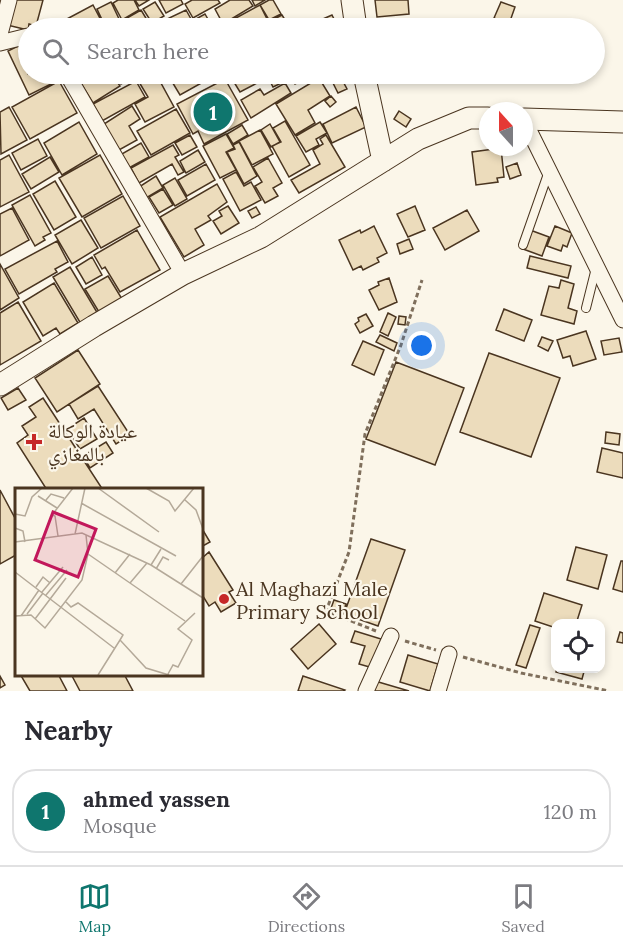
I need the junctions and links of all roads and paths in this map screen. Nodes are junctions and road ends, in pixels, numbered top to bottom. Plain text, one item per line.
1 (9, 0) edge
2 (352, 0) edge
3 (355, 18) edge
4 (0, 34) edge
5 (18, 38) edge
6 (0, 43) edge
7 (73, 84) edge
8 (366, 84) edge
9 (479, 118) edge
10 (533, 120) edge
11 (623, 122) edge
12 (533, 138) edge
13 (383, 161) junction
14 (549, 170) junction
15 (523, 245) dead end
16 (597, 264) junction
17 (183, 274) junction
18 (422, 280) dead end
19 (586, 308) dead end
20 (623, 320) edge
21 (0, 385) edge
22 (326, 610) dead end
23 (391, 636) dead end
24 (449, 654) dead end
25 (366, 691) edge
26 (438, 691) edge

1 - 4 street
2 - 3 street
5 - 6 street
7 - 17 street
8 - 13 street
9 - 13 street
10 - 11 street
12 - 14 street
13 - 17 street
14 - 15 lane
14 - 16 street
16 - 19 lane
16 - 20 street
17 - 21 street
18 - 22 path
23 - 25 street
24 - 26 street

